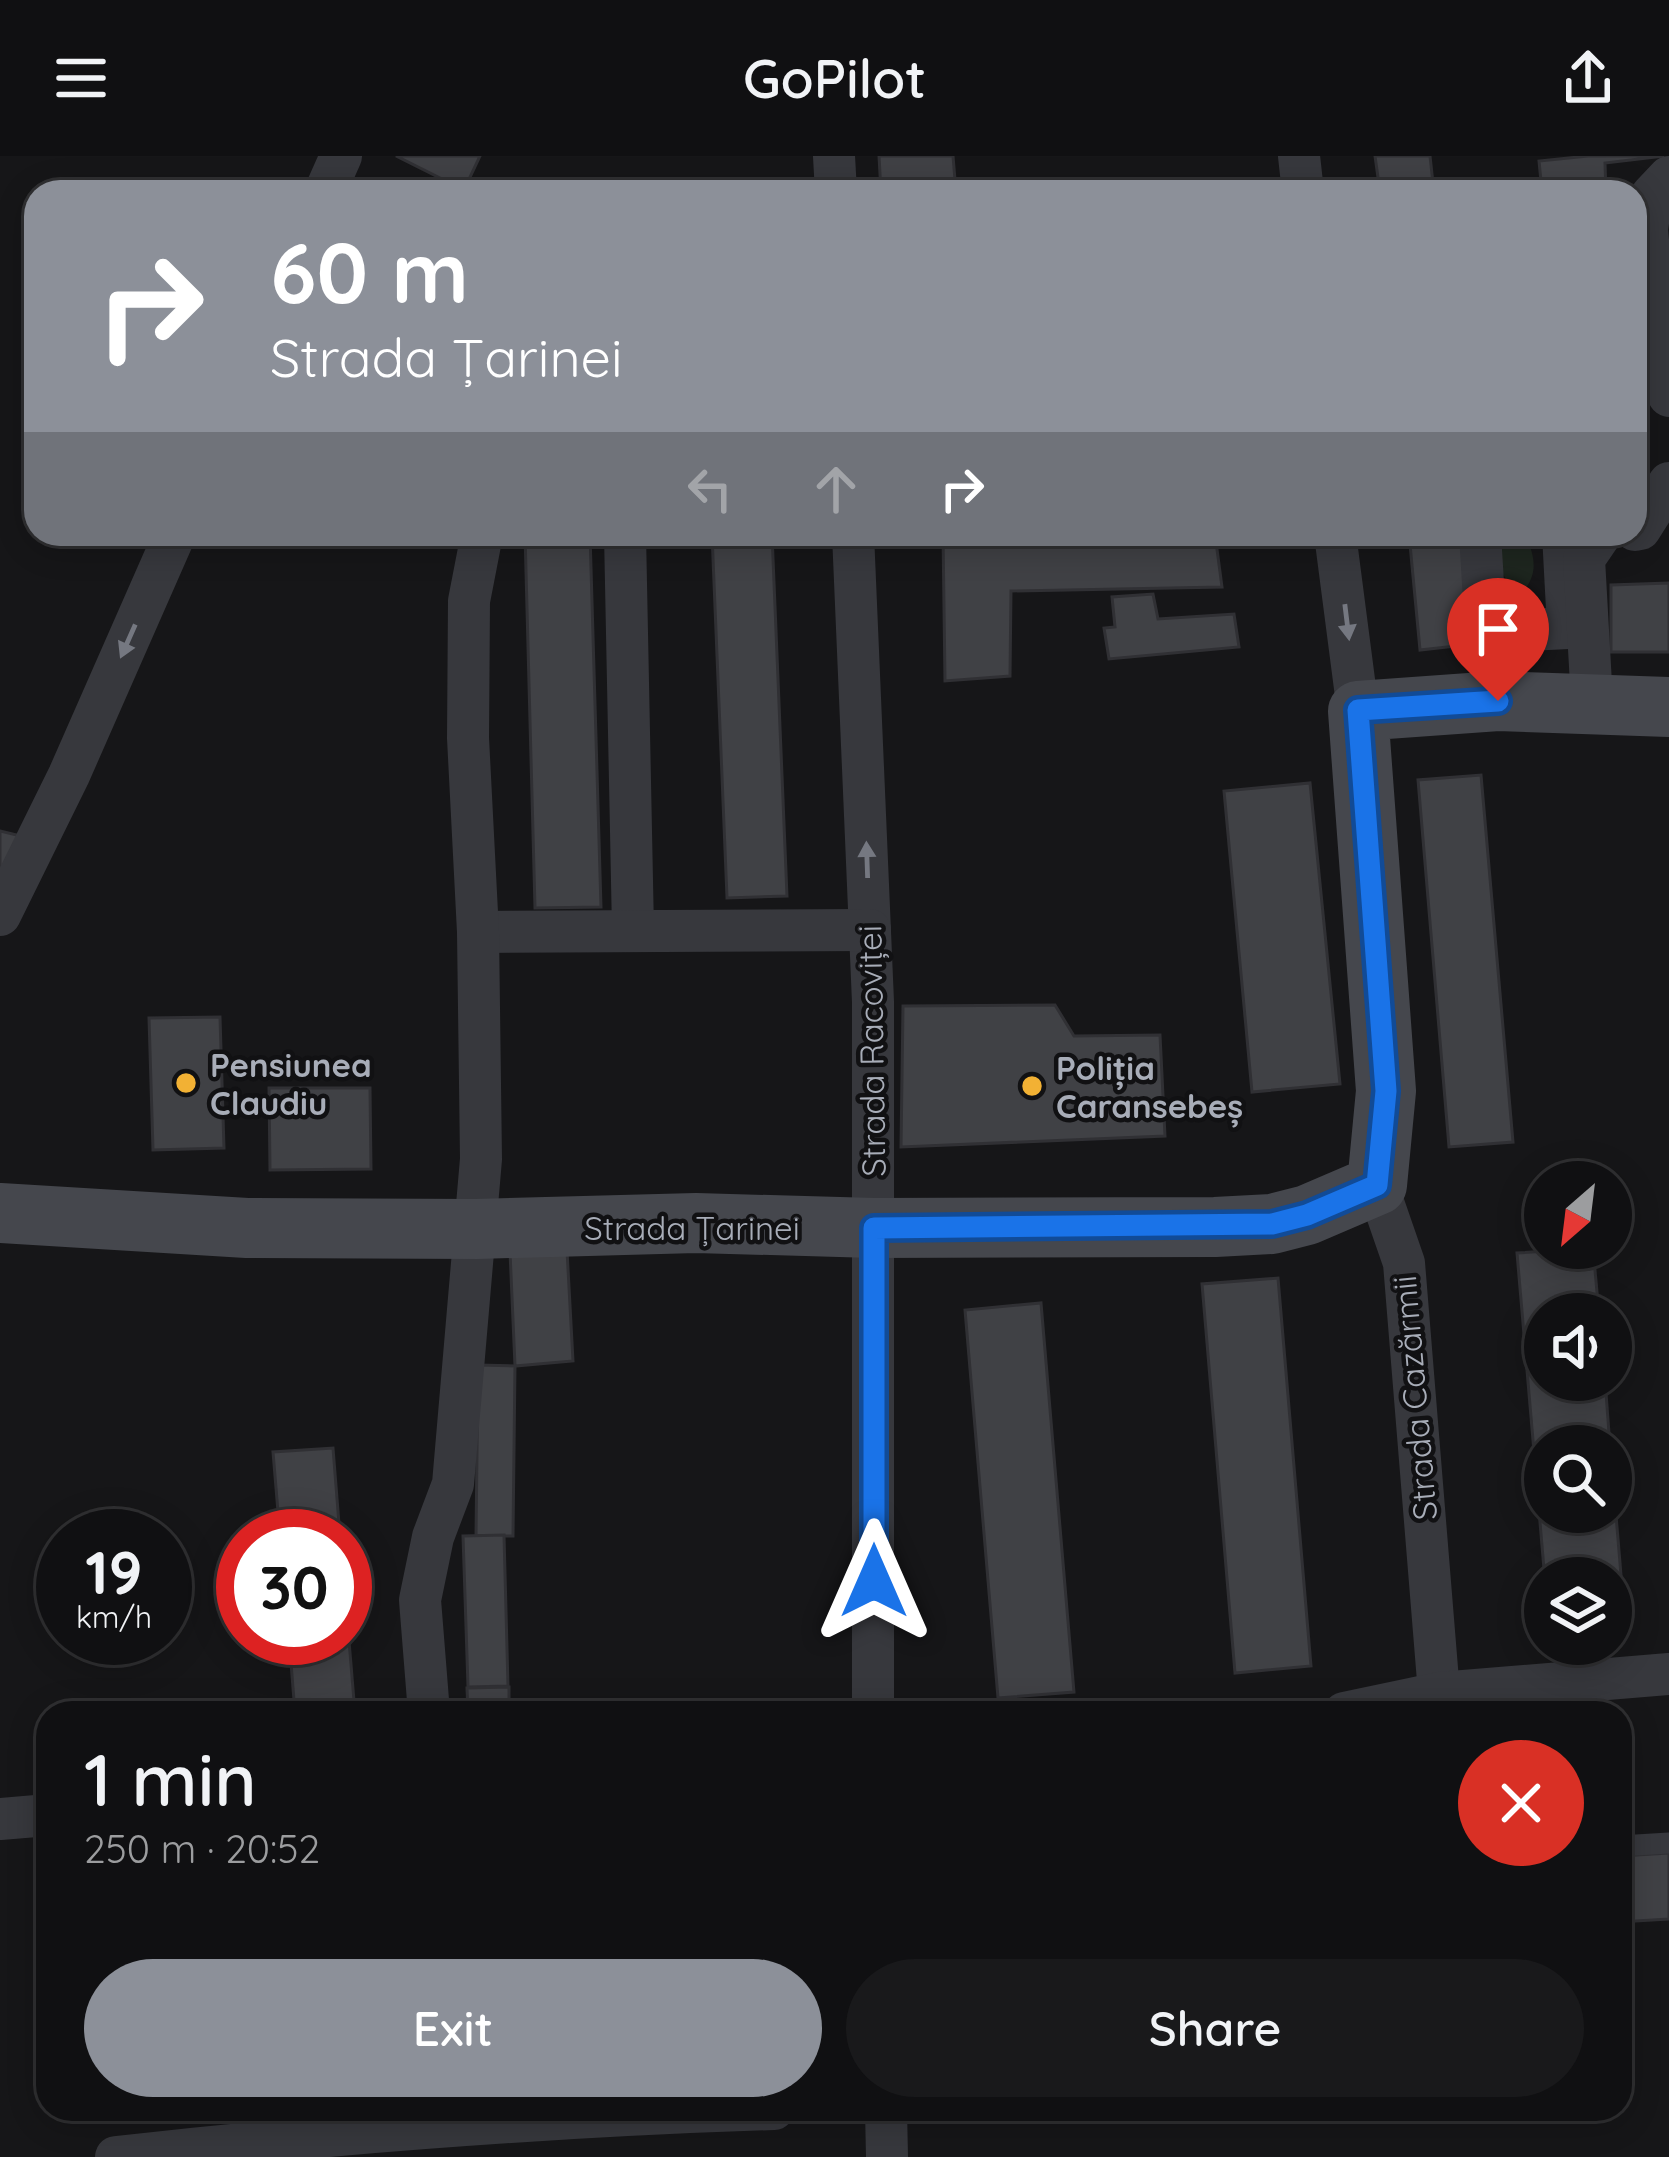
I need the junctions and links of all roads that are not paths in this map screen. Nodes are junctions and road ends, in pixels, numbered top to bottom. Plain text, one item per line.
1 (1669, 177) edge
2 (1669, 396) edge
3 (1669, 483) edge
4 (1647, 518) edge
5 (170, 546) edge
6 (480, 546) edge
7 (625, 546) edge
8 (854, 546) edge
9 (1337, 546) edge
10 (1481, 546) edge
11 (1564, 546) edge
12 (1593, 546) edge
13 (1592, 702) junction
14 (1669, 707) edge
15 (1358, 710) junction
16 (0, 915) edge
17 (633, 930) junction
18 (870, 930) junction
19 (478, 932) junction
20 (1377, 1185) junction
21 (0, 1214) edge
22 (874, 1228) junction
23 (476, 1229) junction
24 (1669, 1674) edge
25 (1439, 1693) junction
26 (428, 1701) edge
27 (873, 1701) edge
28 (1401, 1701) edge
29 (36, 1815) edge
30 (0, 1819) edge
31 (1669, 1843) edge
32 (1632, 1845) edge
33 (505, 2121) edge
34 (886, 2121) edge
35 (116, 2157) edge
36 (887, 2157) edge

1 - 2 street
3 - 4 street
5 -> 16 street
6 - 19 street
7 - 17 street
18 -> 8 street, Strada Racoviței
9 -> 15 street, Strada Cazărmii
10 - 11 street
12 - 13 street
13 - 14 street
13 - 15 street
15 - 20 street, Strada Cazărmii
17 - 18 street
17 - 19 street
18 - 22 street, Strada Racoviței
19 - 23 street
20 - 22 street, Strada Țarinei
20 - 25 street, Strada Cazărmii
21 - 23 street, Strada Țarinei
22 - 23 street, Strada Țarinei
22 - 27 street, Strada Racoviței
23 - 26 street
24 - 25 street
25 - 28 street
29 - 30 street
31 - 32 lane
33 - 35 street
34 - 36 street

